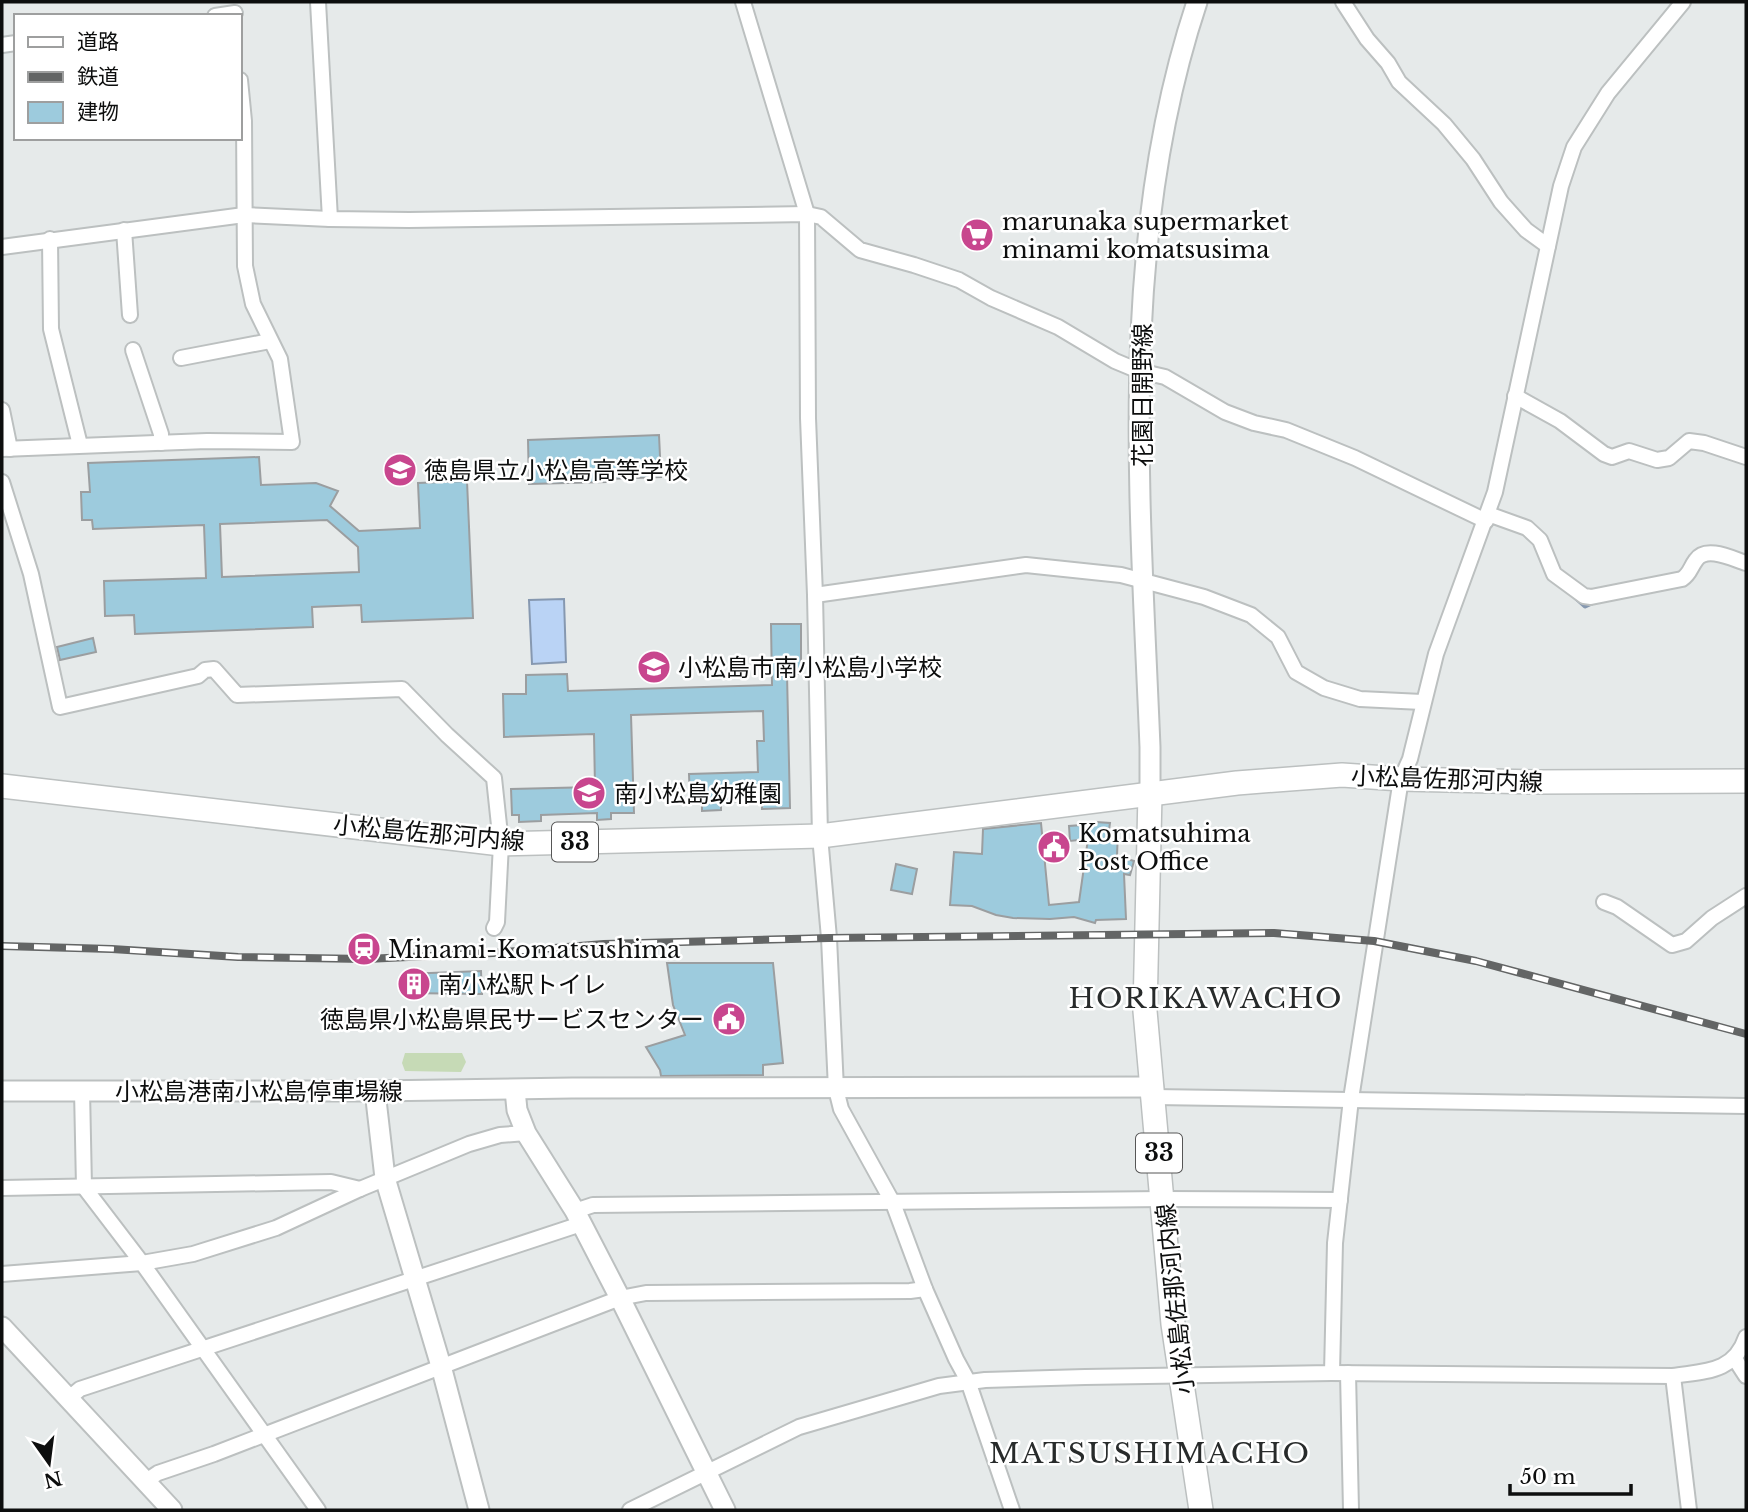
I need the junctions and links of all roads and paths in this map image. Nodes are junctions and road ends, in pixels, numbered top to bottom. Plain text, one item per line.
1 (318, 2) edge
2 (743, 2) edge
3 (1197, 2) edge
4 (1343, 2) edge
5 (1683, 2) edge
6 (242, 100) edge
7 (807, 214) junction
8 (244, 215) junction
9 (330, 219) junction
10 (124, 230) junction
11 (50, 239) junction
12 (1548, 246) junction
13 (2, 247) edge
14 (130, 315) dead end
15 (270, 341) junction
16 (133, 350) dead end
17 (181, 358) dead end
18 (1139, 371) junction
19 (1516, 396) junction
20 (2, 410) edge
21 (161, 443) junction
22 (80, 445) junction
23 (6, 449) edge
24 (1746, 457) edge
25 (2, 482) edge
26 (1487, 518) junction
27 (1746, 563) edge
28 (1144, 582) junction
29 (816, 595) junction
30 (1422, 702) junction
31 (1401, 779) junction
32 (1746, 781) edge
33 (2, 786) edge
34 (1150, 794) junction
35 (820, 836) junction
36 (501, 844) junction
37 (1746, 897) edge
38 (1604, 902) dead end
39 (494, 928) dead end
40 (836, 1089) junction
41 (82, 1090) junction
42 (515, 1090) junction
43 (2, 1091) edge
44 (375, 1091) junction
45 (1153, 1092) junction
46 (1351, 1099) junction
47 (1746, 1106) edge
48 (526, 1133) junction
49 (385, 1178) junction
50 (84, 1187) junction
51 (2, 1188) edge
52 (360, 1189) junction
53 (1164, 1199) junction
54 (1340, 1200) junction
55 (893, 1203) junction
56 (578, 1218) junction
57 (142, 1263) junction
58 (2, 1274) edge
59 (415, 1279) junction
60 (925, 1289) junction
61 (620, 1298) junction
62 (2, 1327) edge
63 (1746, 1337) edge
64 (202, 1348) junction
65 (1735, 1359) junction
66 (441, 1366) junction
67 (1332, 1373) junction
68 (1348, 1373) junction
69 (1673, 1376) junction
70 (1746, 1376) edge
71 (1182, 1377) junction
72 (968, 1381) junction
73 (68, 1399) junction
74 (265, 1435) junction
75 (708, 1473) junction
76 (146, 1481) junction
77 (172, 1510) edge
78 (318, 1510) edge
79 (479, 1510) edge
80 (630, 1510) edge
81 (725, 1510) edge
82 (1012, 1510) edge
83 (1201, 1510) edge
84 (1351, 1510) edge
85 (1689, 1510) edge

1 - 9 street
2 - 7 street
3 - 18 main road, 花園日開野線
4 - 12 street
5 - 12 street
6 - 8 street
7 - 9 street
7 - 18 street
7 - 29 street
8 - 9 street
8 - 10 street
8 - 15 street
10 - 11 street
10 - 14 street
11 - 13 street
11 - 22 street
12 - 19 street
15 - 17 street
15 - 21 street
16 - 21 street
18 - 26 street
18 - 28 main road, 花園日開野線
19 - 24 street
19 - 26 street
20 - 23 street
21 - 22 street
22 - 23 street
25 - 36 street
26 - 27 street
26 - 30 street
28 - 29 street
28 - 30 street
28 - 34 main road, 花園日開野線
29 - 35 street
30 - 31 street
31 - 32 main road, 小松島佐那河内線 / 33
31 - 34 main road, 小松島佐那河内線 / 33
31 - 46 street
33 - 36 main road, 小松島佐那河内線 / 33
34 - 35 main road, 小松島佐那河内線 / 33
34 - 45 main road, 小松島佐那河内線 / 33
35 - 36 main road, 小松島佐那河内線 / 33
35 - 40 street
36 - 39 street
37 - 38 street
40 - 42 main road, 小松島港南小松島停車場線
40 - 45 main road, 小松島港南小松島停車場線
40 - 55 street
41 - 43 main road, 小松島港南小松島停車場線
41 - 44 main road, 小松島港南小松島停車場線
41 - 50 street
42 - 44 main road, 小松島港南小松島停車場線
42 - 48 main road
44 - 49 main road
45 - 46 street
45 - 53 main road, 小松島佐那河内線 / 33
46 - 47 street
46 - 54 street
48 - 49 street
48 - 56 main road
49 - 52 street
49 - 59 main road
50 - 51 street
50 - 52 street
50 - 57 street
52 - 57 street
53 - 54 street
53 - 55 street
53 - 71 main road, 小松島佐那河内線 / 33
54 - 67 street
55 - 56 street
55 - 60 street
56 - 59 street
56 - 61 main road
57 - 58 street
57 - 64 street
59 - 64 street
59 - 66 main road
60 - 61 street
60 - 72 street
61 - 66 street
61 - 75 main road
62 - 73 main road
63 - 65 street
64 - 73 street
64 - 74 street
65 - 69 street
65 - 70 street
66 - 74 street
66 - 79 main road
67 - 68 street
67 - 71 street
68 - 69 street
68 - 84 street
69 - 85 street
71 - 72 street
71 - 83 main road, 小松島佐那河内線 / 33
72 - 75 street
72 - 82 street
73 - 76 main road
74 - 76 street
74 - 78 street
75 - 80 street
75 - 81 main road
76 - 77 main road

